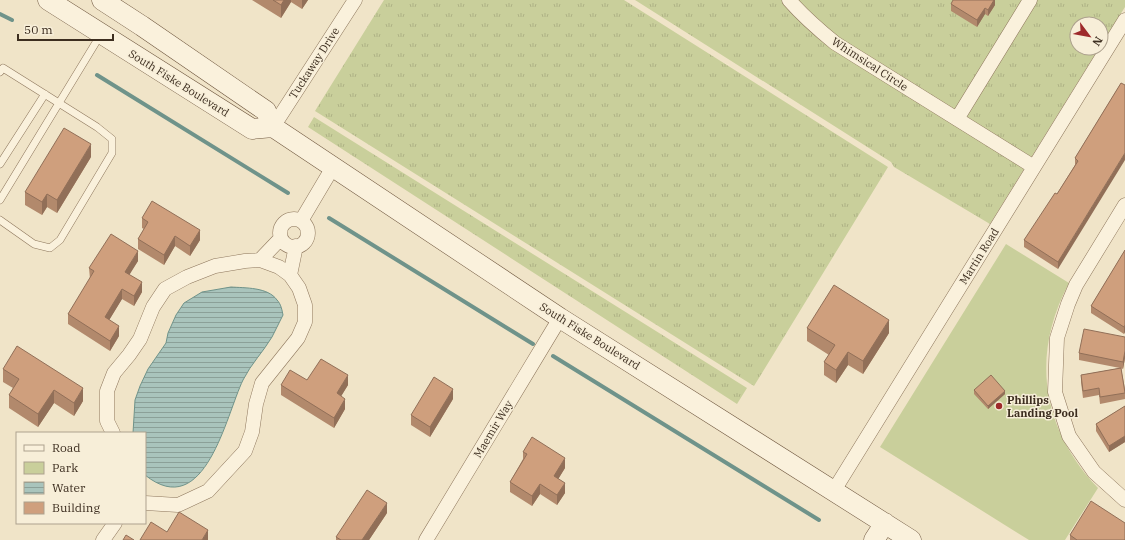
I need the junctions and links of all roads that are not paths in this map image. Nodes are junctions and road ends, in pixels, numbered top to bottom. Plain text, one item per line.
1 (48, 0) edge
2 (102, 0) edge
3 (355, 0) edge
4 (789, 0) edge
5 (1030, 0) edge
6 (1125, 20) edge
7 (102, 34) junction
8 (0, 72) edge
9 (45, 94) junction
10 (60, 103) junction
11 (957, 119) junction
12 (273, 127) junction
13 (0, 164) edge
14 (333, 167) junction
15 (1034, 167) junction
16 (0, 200) edge
17 (1125, 205) edge
18 (0, 220) edge
19 (301, 221) junction
20 (282, 238) junction
21 (296, 246) junction
22 (260, 260) junction
23 (290, 275) junction
24 (560, 318) junction
25 (112, 432) edge
26 (833, 492) junction
27 (1125, 500) edge
28 (146, 503) edge
29 (885, 523) junction
30 (114, 524) edge
31 (103, 540) edge
32 (426, 540) edge
33 (874, 540) edge
34 (911, 540) edge

1 - 7 main road, South Fiske Boulevard
2 - 12 main road, South Fiske Boulevard
3 - 12 street, Tuckaway Drive
4 - 11 street, Whimsical Circle
5 - 11 street
6 - 15 street, Martin Road
7 - 10 lane
7 - 12 main road, South Fiske Boulevard
8 - 9 lane
9 - 10 lane
9 - 13 lane
10 - 16 lane
10 - 18 lane
11 - 15 street, Whimsical Circle
12 - 14 main road, South Fiske Boulevard
14 - 19 street
14 - 24 main road, South Fiske Boulevard
15 - 26 street, Martin Road
17 - 27 street
19 - 20 street
19 - 21 street
20 - 21 street
20 - 22 street
21 - 23 street
22 - 23 street
22 - 25 street
23 - 28 street
24 - 26 main road, South Fiske Boulevard
24 - 32 street, Maemir Way
26 - 29 main road, South Fiske Boulevard
29 - 33 main road
29 - 34 main road, South Fiske Boulevard
30 - 31 street

